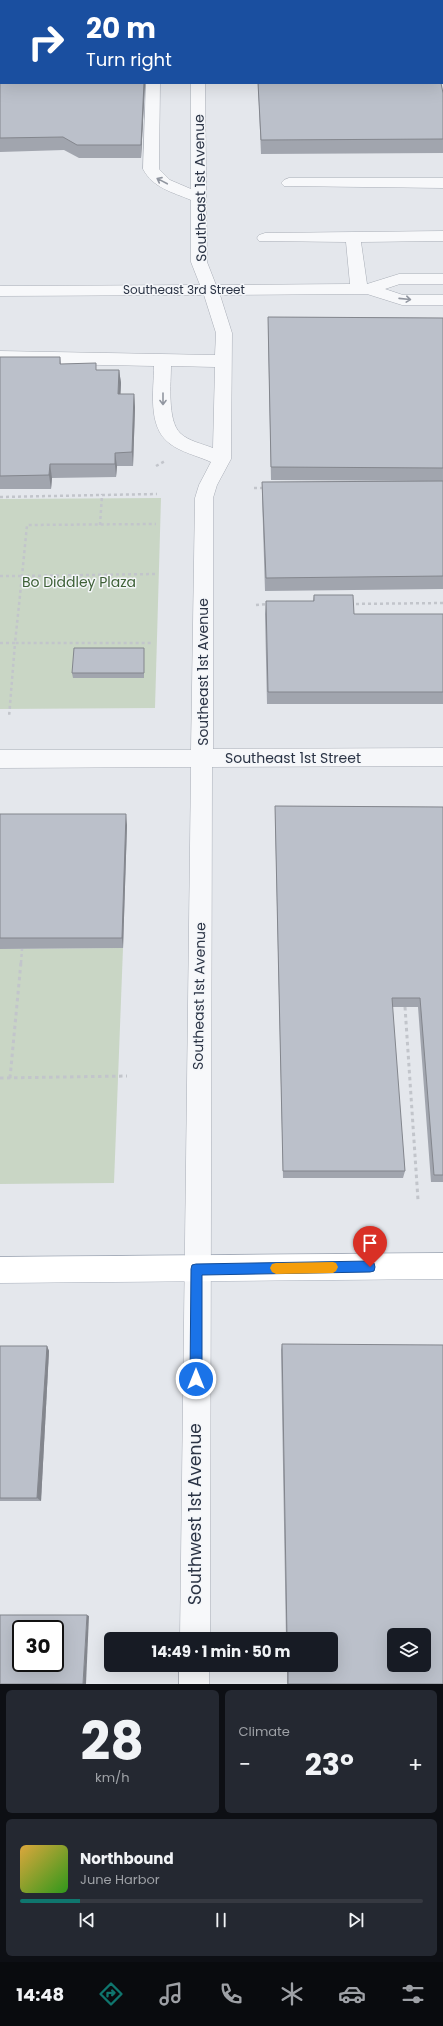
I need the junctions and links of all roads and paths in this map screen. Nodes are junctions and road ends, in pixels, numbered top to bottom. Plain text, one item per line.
1 (153, 84) edge
2 (198, 84) edge
3 (289, 183) dead end
4 (443, 183) edge
5 (198, 197) junction
6 (443, 236) edge
7 (353, 237) junction
8 (265, 238) dead end
9 (443, 279) edge
10 (364, 288) junction
11 (210, 289) junction
12 (0, 291) edge
13 (443, 300) edge
14 (0, 357) edge
15 (163, 360) junction
16 (224, 360) junction
17 (222, 459) junction
18 (254, 488) dead end
19 (270, 488) edge
20 (157, 494) dead end
21 (102, 495) junction
22 (0, 497) edge
23 (156, 524) dead end
24 (100, 525) junction
25 (155, 574) dead end
26 (0, 576) edge
27 (22, 576) junction
28 (272, 604) edge
29 (349, 604) edge
30 (443, 604) edge
31 (256, 605) dead end
32 (0, 643) edge
33 (15, 643) junction
34 (153, 643) dead end
35 (9, 717) dead end
36 (443, 757) edge
37 (0, 759) edge
38 (202, 759) junction
39 (22, 949) edge
40 (405, 1007) edge
41 (127, 1076) dead end
42 (0, 1078) edge
43 (10, 1078) junction
44 (418, 1200) dead end
45 (443, 1266) edge
46 (196, 1269) junction
47 (0, 1270) edge
48 (194, 1632) edge
49 (194, 1672) edge
50 (194, 1684) edge

5 -> 1 street
2 - 5 street, Southeast 1st Avenue
3 - 4 street
5 - 11 street, Southeast 1st Avenue
6 - 7 street
7 - 8 street
7 - 10 street
9 - 10 street, Southeast 3rd Street
10 - 11 street, Southeast 3rd Street
10 -> 13 street, Southeast 3rd Street
11 - 12 street, Southeast 3rd Street
11 - 16 street, Southeast 1st Avenue
14 - 15 street
15 - 16 street
15 -> 17 street
16 - 17 street, Southeast 1st Avenue
17 - 38 street, Southeast 1st Avenue
18 - 19 path
20 - 21 path
21 - 22 path
21 - 24 path
23 - 24 path
24 - 27 path
25 - 27 path
26 - 27 path
27 - 33 path
28 - 31 path
29 - 30 path
32 - 33 path
33 - 34 path
33 - 35 path
36 - 38 street, Southeast 1st Street
37 - 38 street, Southeast 1st Street
38 - 46 street, Southeast 1st Avenue
39 - 43 path
40 - 44 path
41 - 43 path
42 - 43 path
45 - 46 main road
46 - 47 main road
46 - 48 street, Southwest 1st Avenue
49 - 50 street

